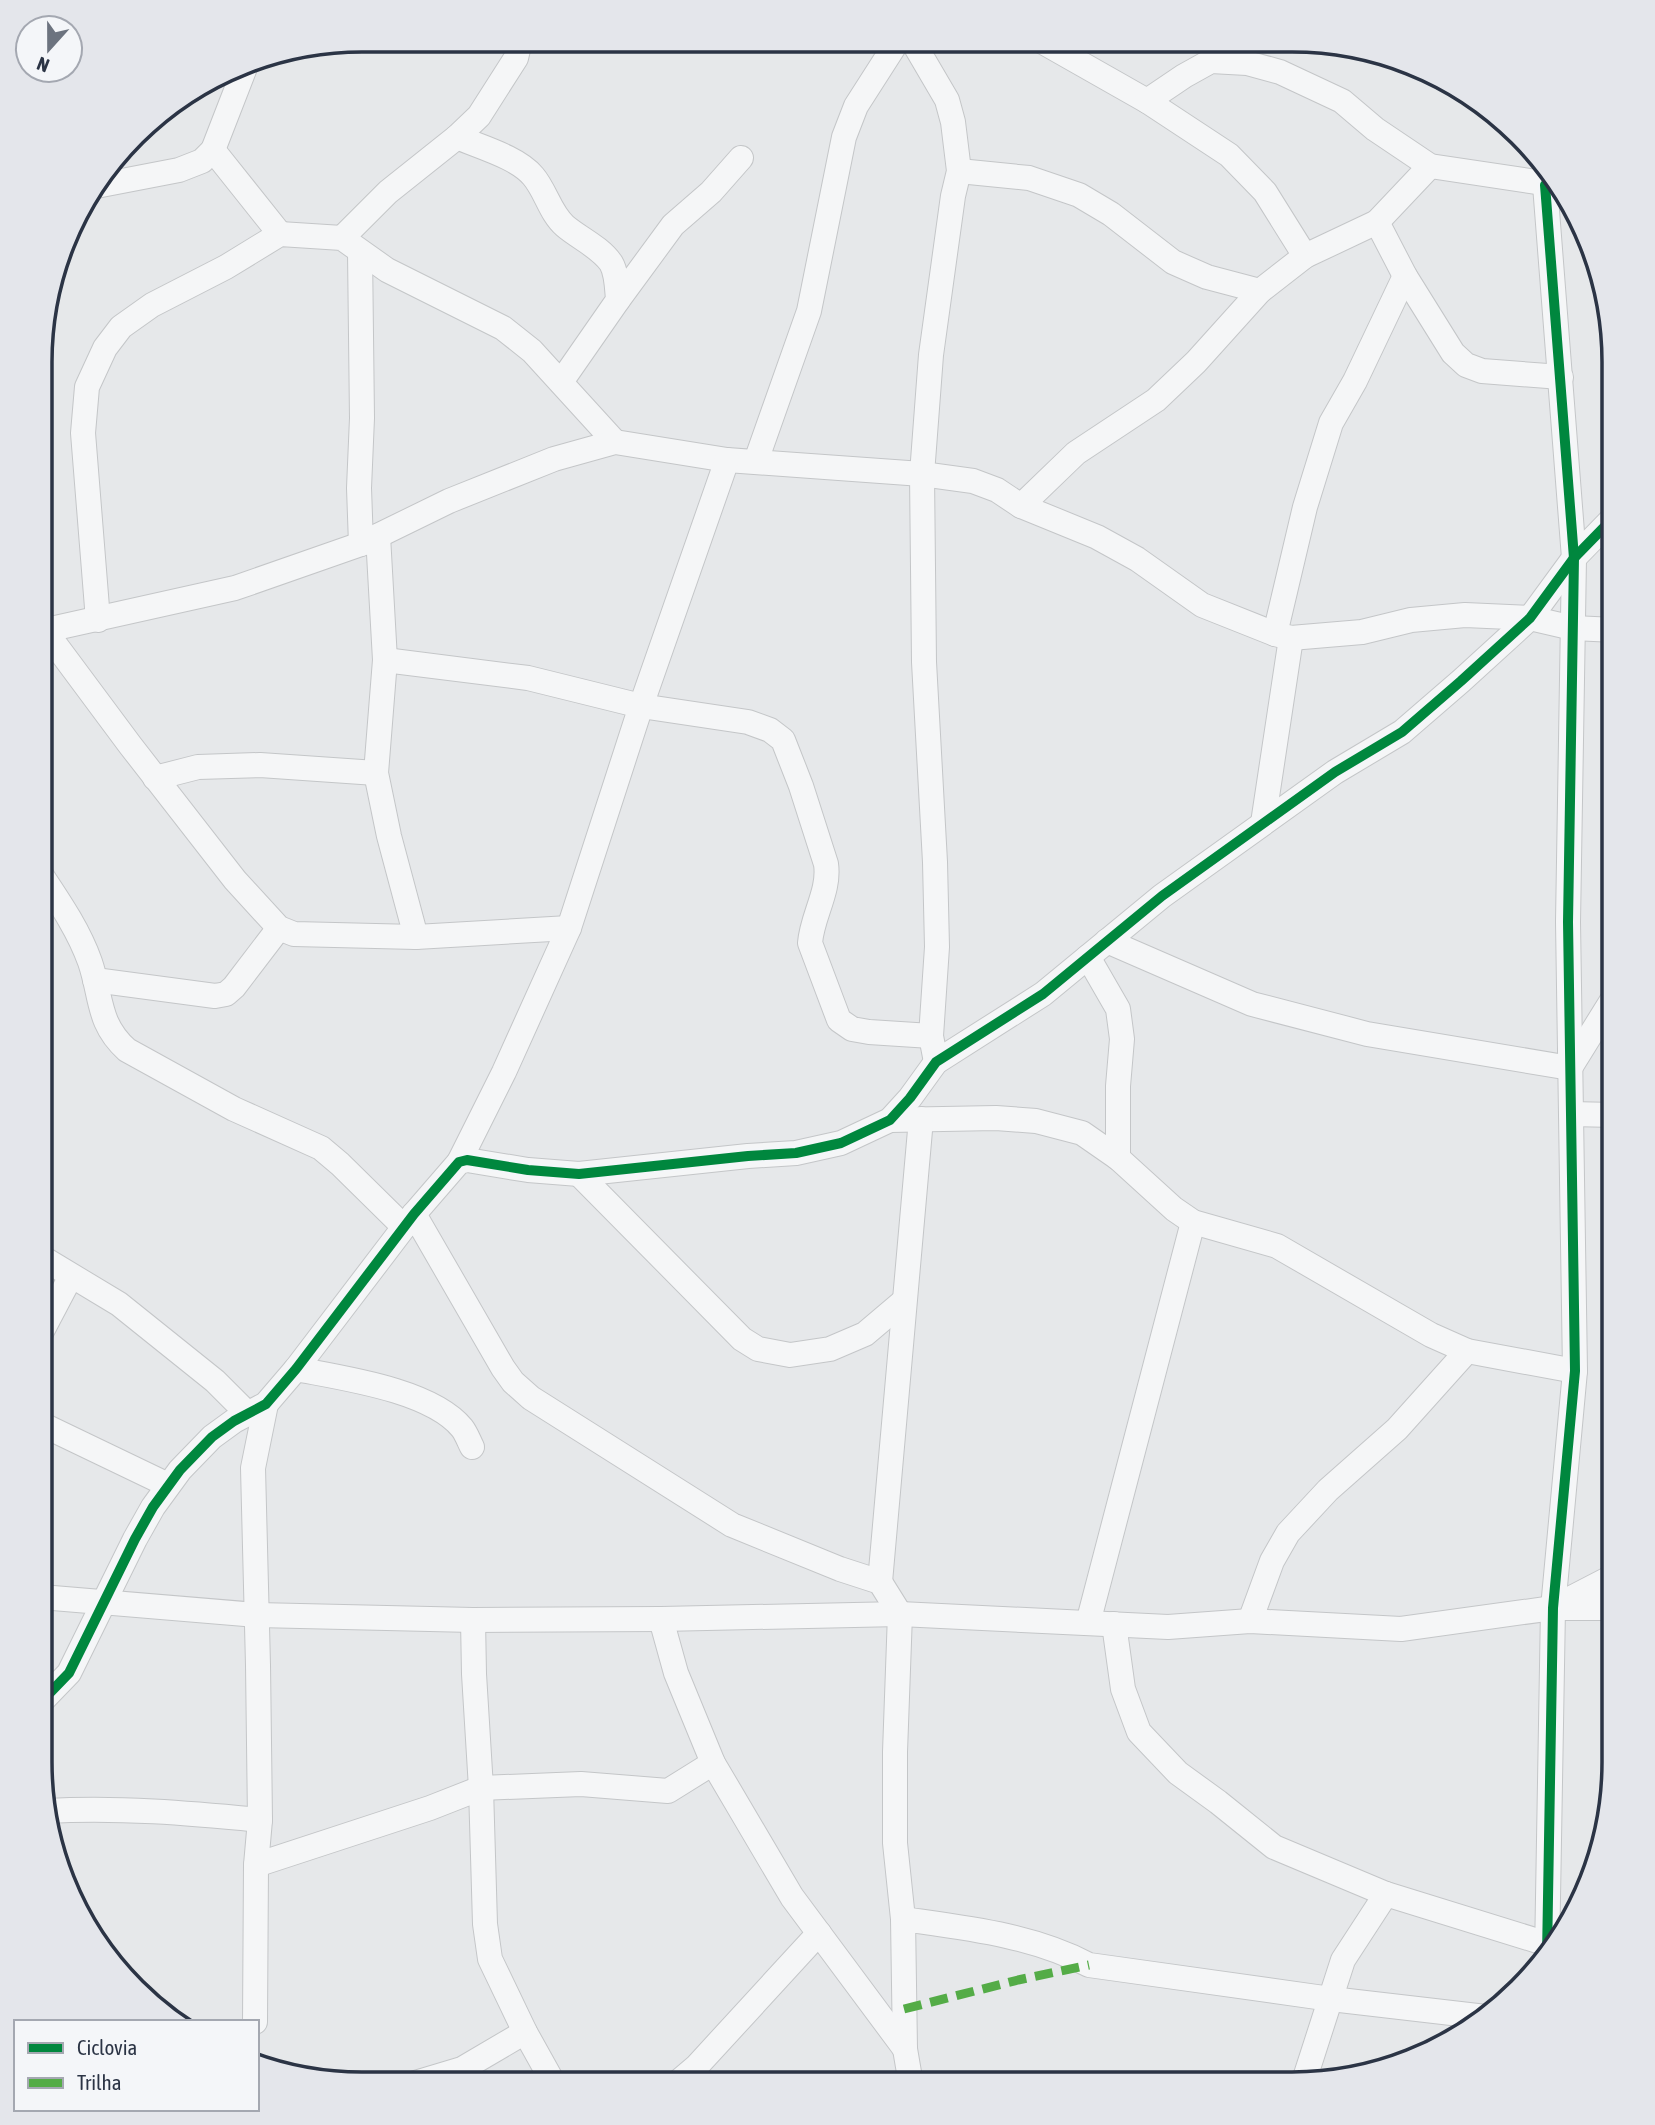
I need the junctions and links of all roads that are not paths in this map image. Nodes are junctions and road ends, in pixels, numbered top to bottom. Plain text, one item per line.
1 (517, 52) edge
2 (891, 52) edge
3 (919, 52) edge
4 (1061, 52) edge
5 (241, 77) edge
6 (1147, 102) junction
7 (457, 137) junction
8 (214, 150) junction
9 (741, 158) dead end
10 (1430, 166) junction
11 (959, 171) junction
12 (110, 183) edge
13 (1546, 184) edge
14 (1550, 191) edge
15 (1377, 222) junction
16 (280, 234) junction
17 (351, 245) junction
18 (1305, 256) junction
19 (1405, 276) junction
20 (1260, 291) junction
21 (618, 300) junction
22 (1561, 377) junction
23 (561, 382) junction
24 (615, 442) junction
25 (727, 460) junction
26 (757, 461) junction
27 (922, 474) junction
28 (1021, 506) junction
29 (1602, 529) edge
30 (370, 540) junction
31 (1574, 558) junction
32 (1530, 618) junction
33 (98, 620) junction
34 (1573, 628) junction
35 (52, 629) edge
36 (1602, 629) edge
37 (1283, 636) junction
38 (52, 642) edge
39 (385, 660) junction
40 (641, 706) junction
41 (376, 773) junction
42 (155, 778) junction
43 (1263, 823) junction
44 (52, 892) edge
45 (279, 928) junction
46 (569, 928) junction
47 (416, 937) junction
48 (1107, 941) junction
49 (1088, 957) junction
50 (94, 980) junction
51 (1602, 1016) edge
52 (931, 1036) junction
53 (936, 1062) junction
54 (1570, 1068) junction
55 (1571, 1114) junction
56 (1602, 1115) edge
57 (922, 1119) junction
58 (890, 1120) junction
59 (1118, 1158) junction
60 (459, 1162) junction
61 (579, 1174) junction
62 (409, 1220) junction
63 (1193, 1222) junction
64 (52, 1264) edge
65 (71, 1276) junction
66 (904, 1301) junction
67 (52, 1312) edge
68 (1467, 1351) junction
69 (296, 1369) junction
70 (1575, 1371) junction
71 (257, 1409) junction
72 (52, 1429) edge
73 (472, 1447) dead end
74 (168, 1485) junction
75 (880, 1582) junction
76 (1602, 1582) edge
77 (52, 1598) edge
78 (104, 1602) junction
79 (1553, 1608) junction
80 (1602, 1608) edge
81 (900, 1614) junction
82 (257, 1615) junction
83 (660, 1619) junction
84 (473, 1620) junction
85 (1250, 1621) junction
86 (1088, 1623) junction
87 (1114, 1624) junction
88 (52, 1691) edge
89 (713, 1763) junction
90 (481, 1788) junction
91 (56, 1811) edge
92 (260, 1820) junction
93 (256, 1865) junction
94 (1386, 1894) junction
95 (903, 1919) junction
96 (819, 1933) junction
97 (1549, 1936) edge
98 (1542, 1946) edge
99 (1331, 2000) junction
100 (1471, 2015) edge
101 (255, 2020) edge
102 (525, 2032) junction
103 (905, 2049) junction
104 (452, 2072) edge
105 (547, 2072) edge
106 (690, 2072) edge
107 (909, 2072) edge
108 (1307, 2072) edge

1 - 7 street
2 - 26 street
3 - 11 street
4 - 6 street
5 - 8 street
6 - 10 street
6 - 18 street
7 - 17 street
7 - 21 street
8 - 12 street
8 - 16 street
9 - 21 street
10 - 13 street
10 - 15 street
11 - 20 street
11 - 27 street
14 - 22 street
15 - 18 street
15 - 19 street
16 - 17 street
16 - 33 street
17 - 23 street
17 - 30 street
18 - 20 street
19 - 22 street
19 - 37 street
20 - 28 street
21 - 23 street
22 - 31 street
23 - 24 street
24 - 25 street
24 - 30 street
25 - 26 street
25 - 40 street
26 - 27 street
27 - 28 street
27 - 52 street
28 - 37 street
29 - 31 street
30 - 33 street
30 - 39 street
31 - 32 street
31 - 34 street
32 - 34 street
32 - 37 street
32 - 43 street
33 - 35 street
34 - 36 street
34 - 54 street
37 - 43 street
38 - 42 street
39 - 40 street
39 - 41 street
40 - 46 street
40 - 52 street
41 - 42 street
41 - 47 street
42 - 45 street
43 - 48 street
44 - 50 street
45 - 47 street
45 - 50 street
46 - 47 street
46 - 60 street
48 - 49 street
48 - 54 street
49 - 53 street
49 - 59 street
50 - 62 street
51 - 54 street
52 - 53 street
53 - 58 street
54 - 55 street
55 - 56 street
55 - 70 street
57 - 58 street
57 - 59 street
57 - 66 street
58 - 61 street
59 - 63 street
60 - 61 street
60 - 62 street
61 - 66 street
62 - 69 street
62 - 75 street
63 - 68 street
63 - 86 street
64 - 65 street
65 - 67 street
65 - 71 street
66 - 75 street
68 - 70 street
68 - 85 street
69 - 71 street
69 - 73 street
70 - 79 street
71 - 74 street
71 - 82 street
72 - 74 street
74 - 78 street
75 - 81 street
76 - 79 street
77 - 78 street
78 - 82 street
78 - 88 street
79 - 80 street
79 - 85 street
79 - 97 street
81 - 83 street
81 - 86 street
81 - 95 street
82 - 84 street
82 - 92 street
83 - 84 street
83 - 89 street
84 - 90 street
85 - 87 street
86 - 87 street
87 - 94 street
89 - 90 street
89 - 96 street
90 - 93 street
90 - 102 street
91 - 92 street
92 - 93 street
93 - 101 street
94 - 98 street
94 - 99 street
95 - 99 street
95 - 103 street
96 - 103 street
96 - 106 street
99 - 100 street
99 - 108 street
102 - 104 street
102 - 105 street
103 - 107 street

